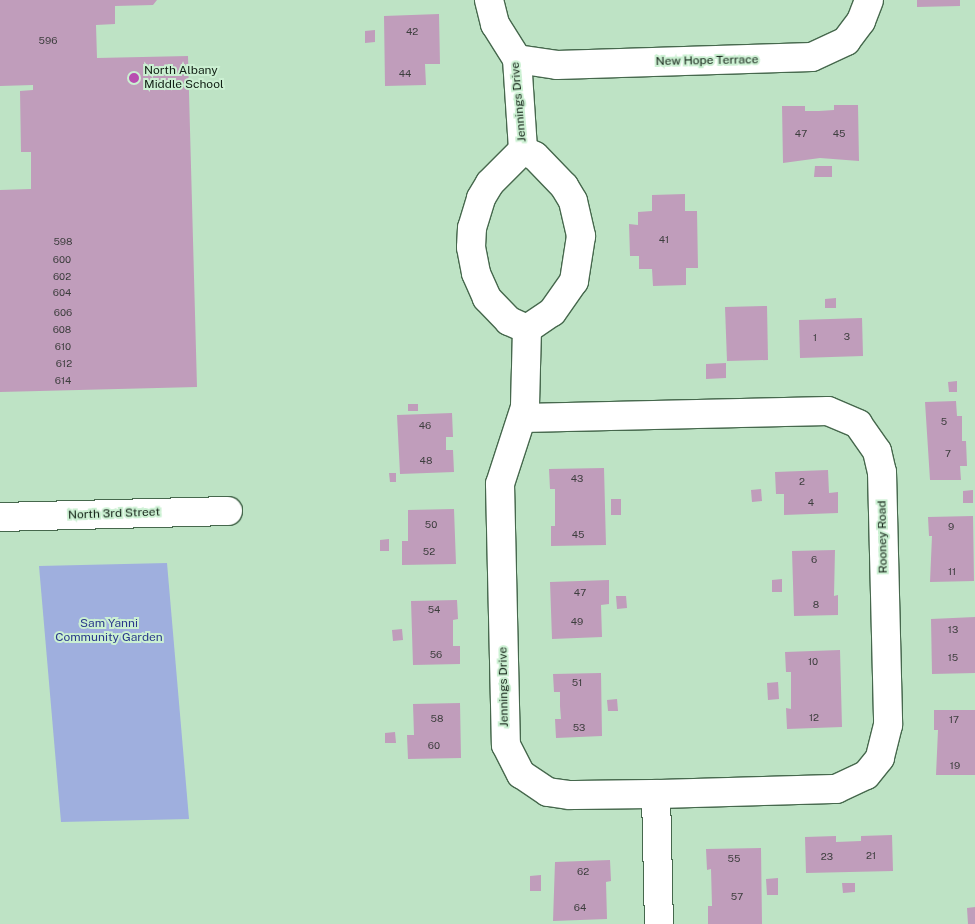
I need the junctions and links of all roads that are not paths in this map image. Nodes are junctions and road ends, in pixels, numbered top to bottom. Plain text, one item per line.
1 (489, 0) edge
2 (869, 0) edge
3 (517, 59) junction
4 (523, 150) junction
5 (527, 329) junction
6 (522, 418) junction
7 (228, 511) dead end
8 (0, 517) edge
9 (656, 794) junction
10 (659, 924) edge

1 - 3 street, Jennings Drive
2 - 3 street, New Hope Terrace
3 - 4 street, Jennings Drive
4 - 5 street, Jennings Drive
4 - 5 street, Jennings Drive
5 - 6 street, Jennings Drive
6 - 9 street, Jennings Drive
6 - 9 street, Rooney Road
7 - 8 street, North 3rd Street
9 - 10 street

